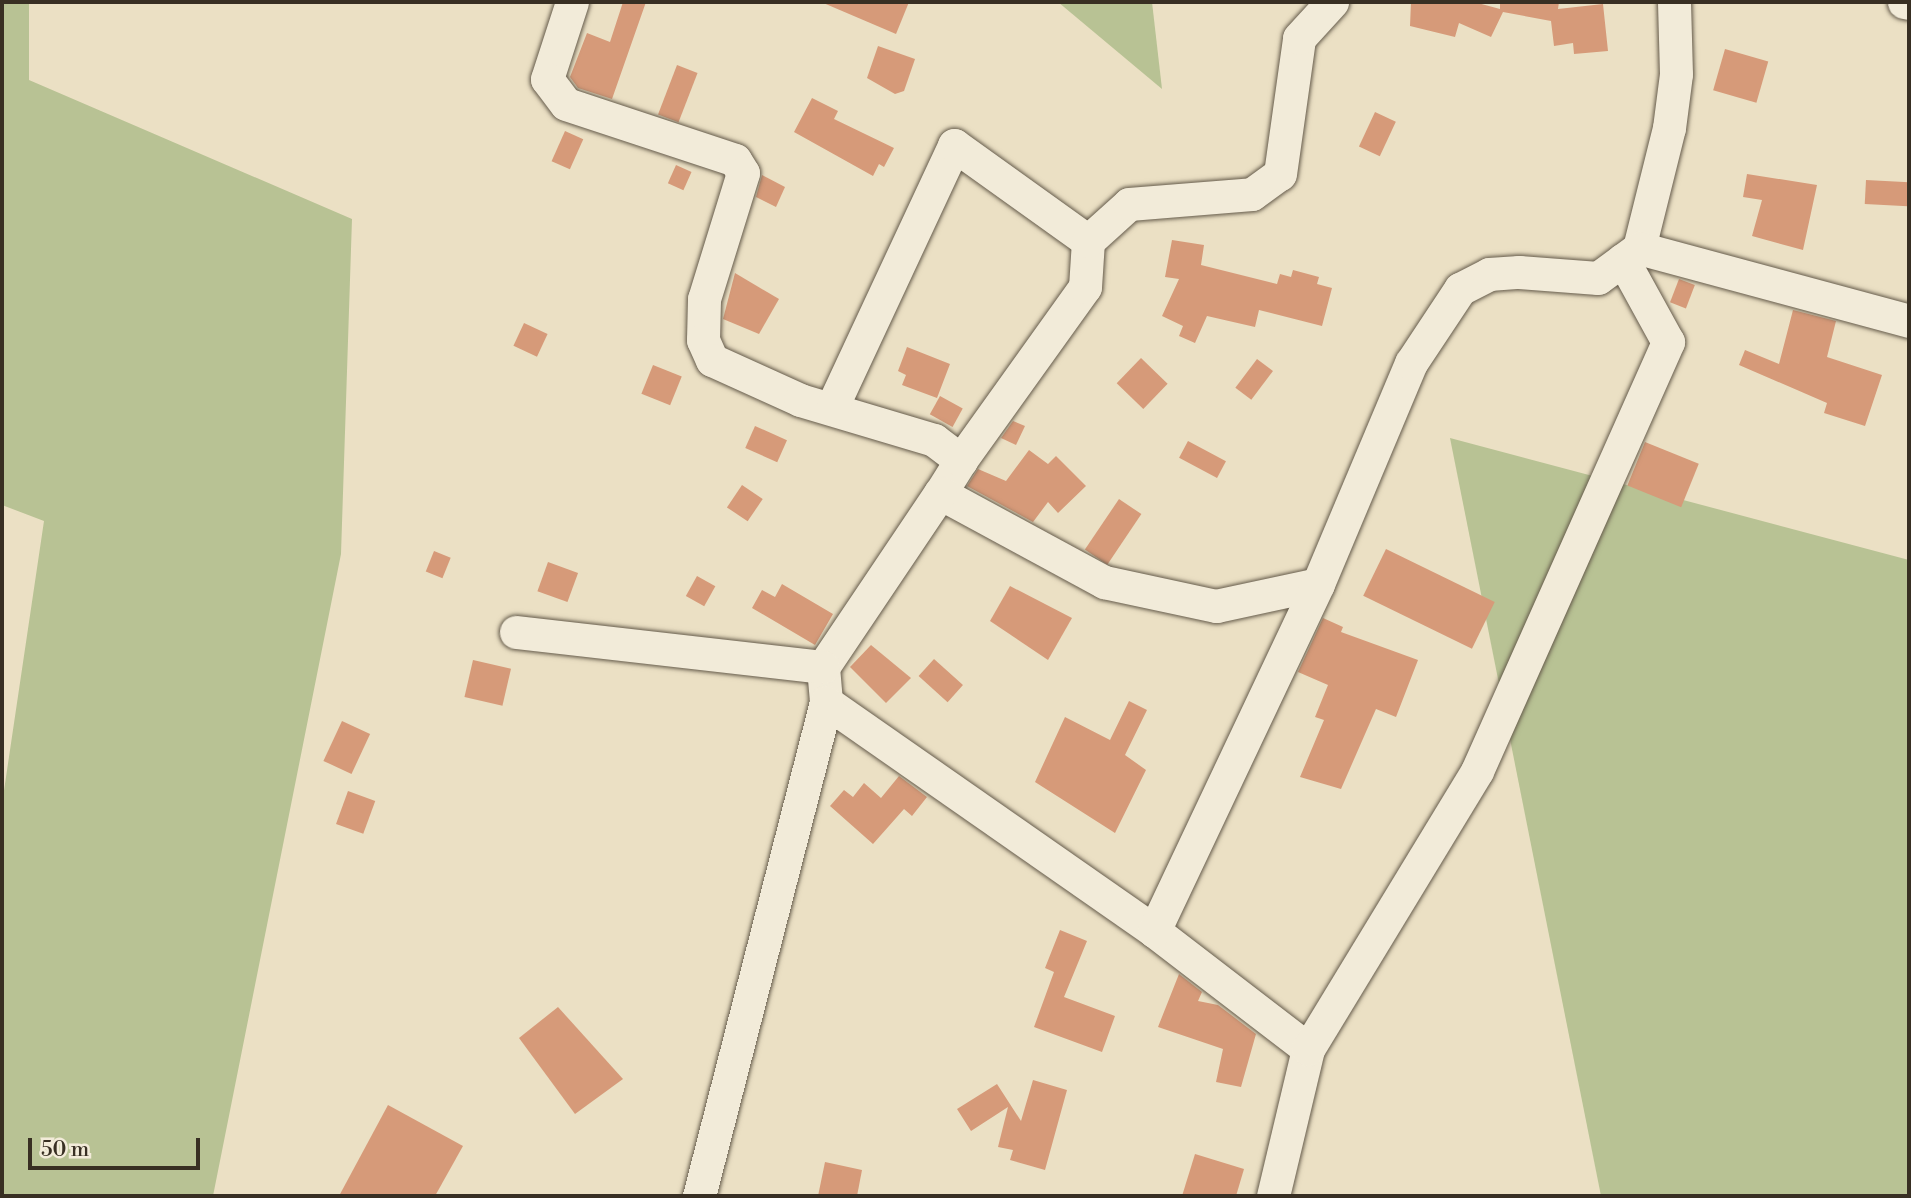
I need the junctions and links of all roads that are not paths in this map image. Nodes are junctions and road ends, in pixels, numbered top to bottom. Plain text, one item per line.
1 (572, 2) edge
2 (1332, 2) edge
3 (1674, 2) edge
4 (1904, 2) edge
5 (1909, 3) edge
6 (1088, 241) junction
7 (1631, 254) junction
8 (1909, 321) edge
9 (833, 405) junction
10 (961, 460) junction
11 (940, 493) junction
12 (1318, 584) junction
13 (516, 632) dead end
14 (823, 667) junction
15 (826, 702) junction
16 (1154, 931) junction
17 (1308, 1049) junction
18 (699, 1196) edge
19 (1273, 1196) edge

1 - 9 street
2 - 6 street
3 - 7 street
4 - 5 street
6 - 9 street
6 - 10 street
7 - 8 street
7 - 12 street
7 - 17 street
9 - 10 street
10 - 11 street
11 - 12 street
11 - 14 street
12 - 16 street
13 - 14 street
14 - 15 street
15 - 16 street
15 - 18 street
16 - 17 street
17 - 19 street

